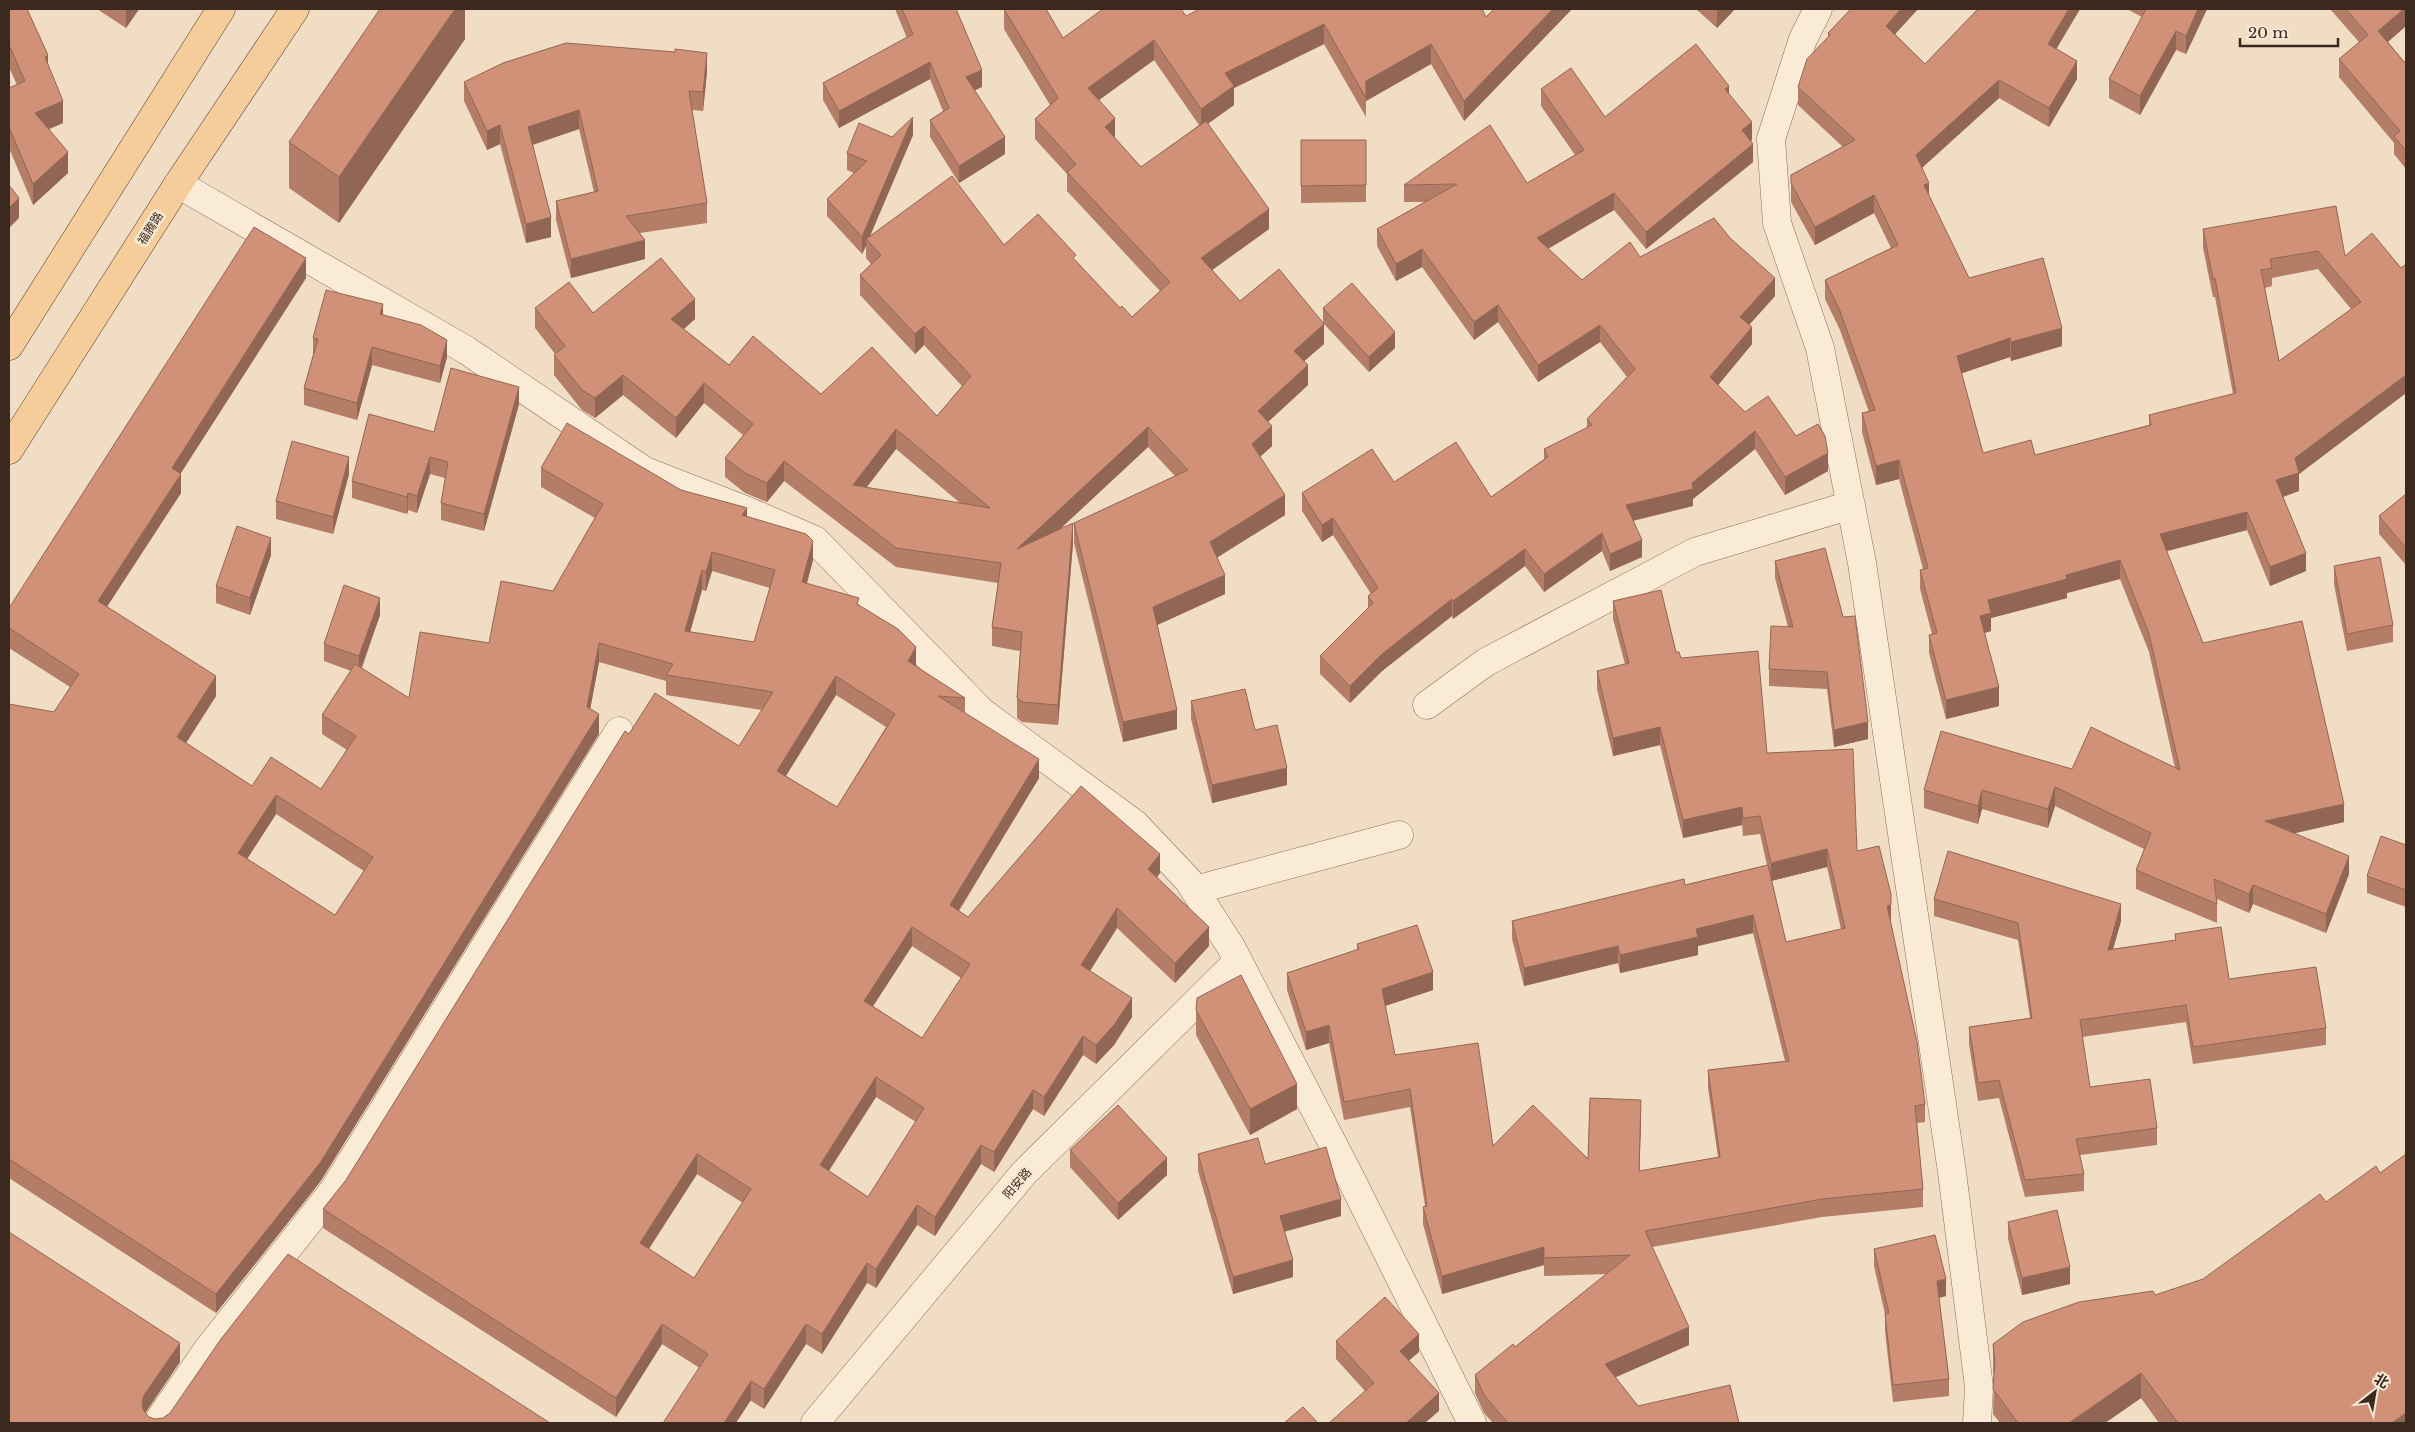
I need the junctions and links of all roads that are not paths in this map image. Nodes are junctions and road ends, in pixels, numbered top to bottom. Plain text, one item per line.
1 (221, 9) edge
2 (295, 9) edge
3 (1818, 9) edge
4 (178, 184) junction
5 (9, 346) edge
6 (9, 450) edge
7 (1851, 505) junction
8 (1427, 706) dead end
9 (619, 731) dead end
10 (1399, 835) dead end
11 (1195, 890) junction
12 (1238, 961) junction
13 (157, 1423) edge
14 (816, 1423) edge
15 (1472, 1423) edge
16 (1977, 1423) edge

1 - 5 main road
2 - 4 main road, 福腾路
3 - 7 street
4 - 6 main road, 福腾路
4 - 11 street
7 - 8 street
7 - 16 street
9 - 13 street
10 - 11 street
11 - 12 street
12 - 14 street, 阳安路
12 - 15 street

